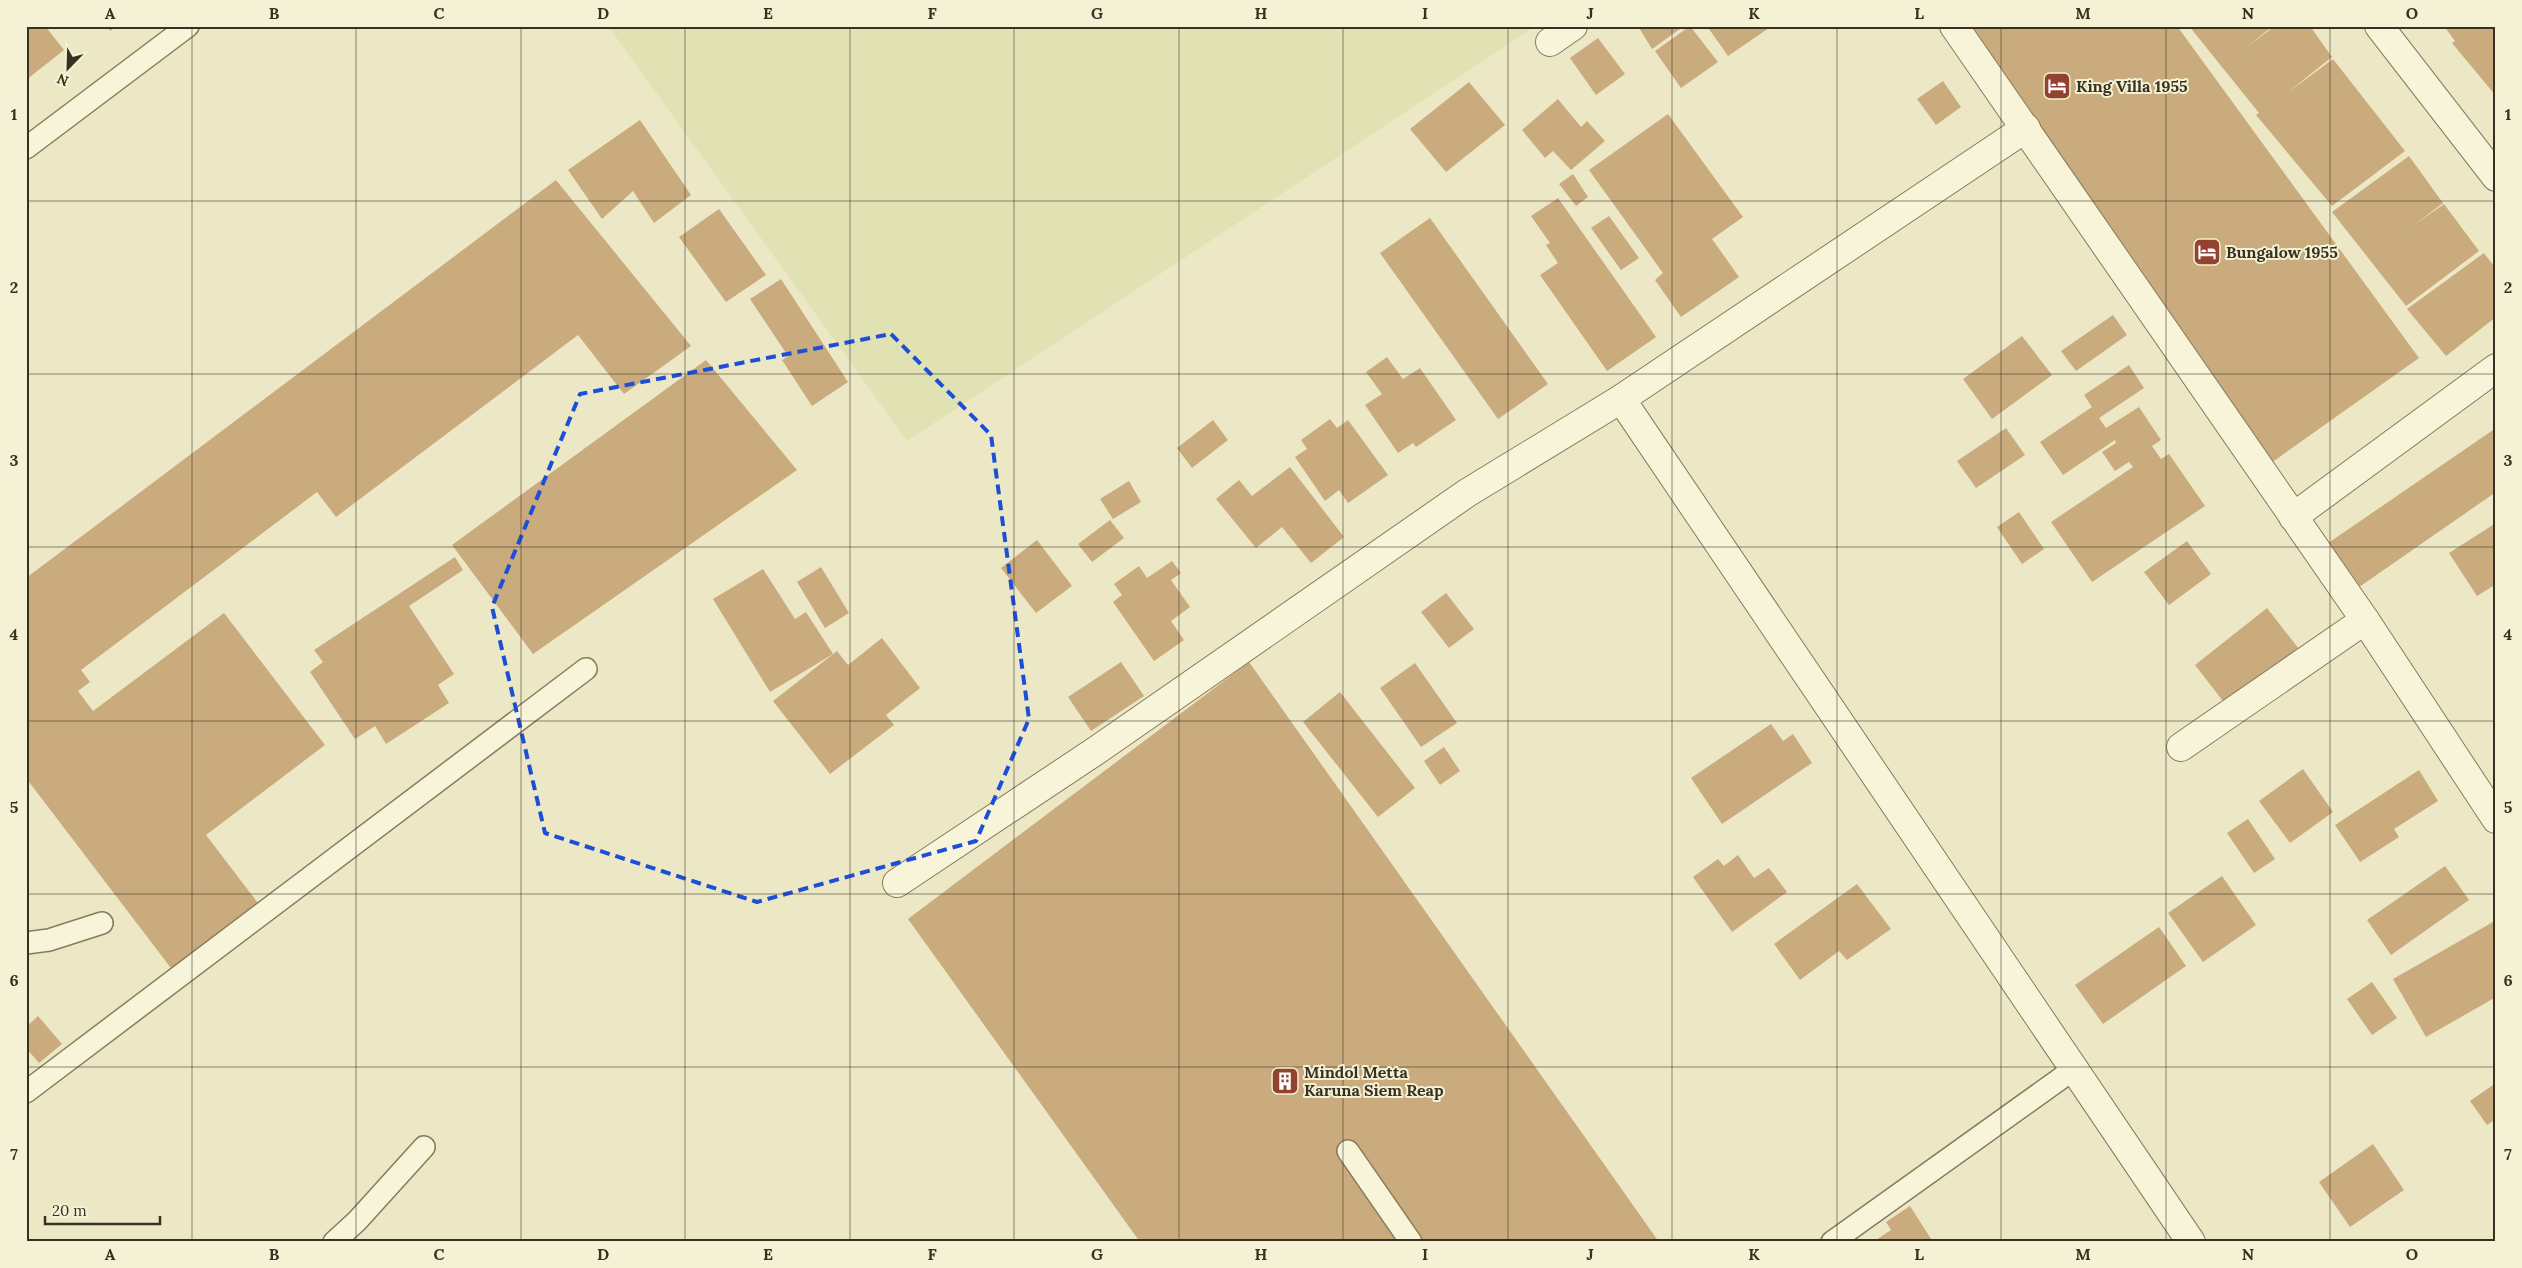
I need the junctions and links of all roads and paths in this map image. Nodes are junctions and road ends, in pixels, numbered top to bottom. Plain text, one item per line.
1 (188, 26) edge
2 (1573, 26) edge
3 (1954, 26) edge
4 (2379, 26) edge
5 (1550, 42) dead end
6 (2026, 128) junction
7 (26, 148) edge
8 (2496, 177) edge
9 (2496, 368) edge
10 (1621, 399) junction
11 (2293, 517) junction
12 (2365, 620) junction
13 (586, 669) dead end
14 (2181, 747) dead end
15 (2496, 819) edge
16 (898, 882) dead end
17 (102, 923) dead end
18 (26, 943) edge
19 (2074, 1069) junction
20 (26, 1092) edge
21 (424, 1147) dead end
22 (1348, 1151) dead end
23 (334, 1242) edge
24 (1411, 1242) edge
25 (1832, 1242) edge
26 (2191, 1242) edge

1 - 7 lane
2 - 5 street
3 - 6 street
4 - 8 street
6 - 10 street
6 - 11 street
9 - 11 street
10 - 16 street
10 - 19 street
11 - 12 street
12 - 14 street
12 - 15 street
13 - 20 lane
17 - 18 lane
19 - 25 lane
19 - 26 street
21 - 23 lane
22 - 24 lane

